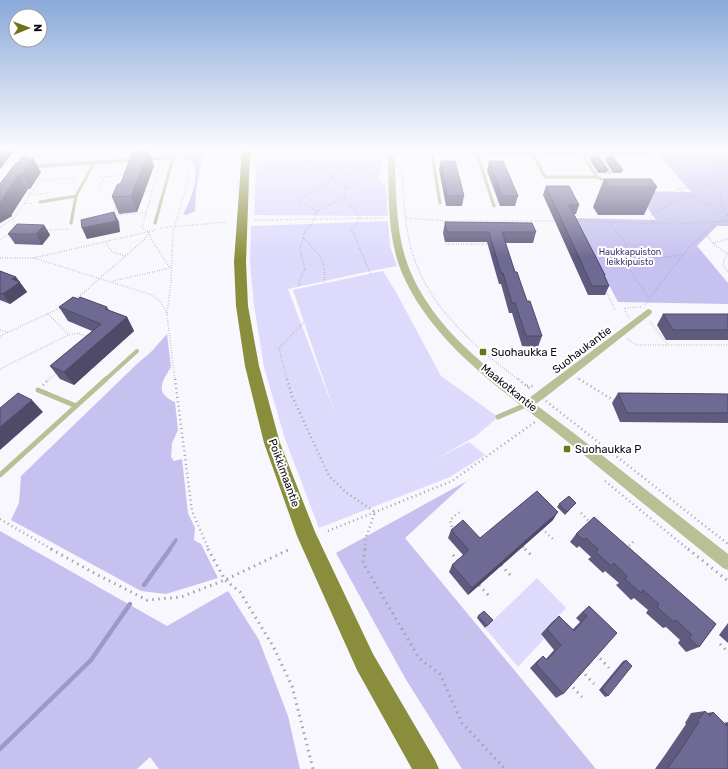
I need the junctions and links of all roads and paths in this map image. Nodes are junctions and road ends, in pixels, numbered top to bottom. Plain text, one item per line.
1 (36, 186) edge
2 (82, 186) edge
3 (100, 186) edge
4 (154, 186) edge
5 (165, 186) edge
6 (186, 186) edge
7 (244, 186) edge
8 (324, 186) edge
9 (343, 186) edge
10 (346, 186) edge
11 (352, 186) edge
12 (391, 186) edge
13 (403, 186) edge
14 (437, 186) edge
15 (487, 186) edge
16 (708, 186) joint
17 (724, 186) edge
18 (346, 189) junction
19 (98, 190) dead end
20 (152, 191) junction
21 (138, 192) edge
22 (49, 193) dead end
23 (18, 194) dead end
24 (31, 194) junction
25 (76, 196) junction
26 (346, 196) junction
27 (691, 197) junction
28 (120, 199) edge
29 (40, 202) joint
30 (440, 203) dead end
31 (24, 204) junction
32 (494, 206) dead end
33 (317, 211) junction
34 (146, 213) junction
35 (115, 215) junction
36 (728, 216) edge
37 (14, 218) junction
38 (109, 218) edge
39 (360, 218) junction
40 (393, 218) junction
41 (406, 218) junction
42 (314, 219) junction
43 (255, 220) dead end
44 (227, 222) dead end
45 (559, 222) edge
46 (572, 222) edge
47 (609, 222) junction
48 (717, 222) junction
49 (728, 222) edge
50 (71, 223) dead end
51 (156, 223) dead end
52 (654, 223) junction
53 (174, 226) junction
54 (0, 227) edge
55 (70, 228) dead end
56 (40, 230) edge
57 (149, 232) junction
58 (705, 233) junction
59 (303, 238) junction
60 (1, 239) edge
61 (728, 240) edge
62 (106, 242) junction
63 (713, 243) junction
64 (446, 244) dead end
65 (489, 244) edge
66 (626, 244) junction
67 (728, 254) edge
68 (683, 255) junction
69 (126, 256) junction
70 (0, 258) edge
71 (34, 258) junction
72 (170, 268) junction
73 (728, 272) edge
74 (371, 275) dead end
75 (101, 278) junction
76 (111, 282) junction
77 (324, 283) dead end
78 (604, 285) edge
79 (299, 286) dead end
80 (649, 298) junction
81 (69, 302) edge
82 (63, 306) edge
83 (615, 310) dead end
84 (648, 312) joint
85 (48, 314) junction
86 (167, 314) junction
87 (304, 322) dead end
88 (650, 322) dead end
89 (0, 330) edge
90 (9, 332) junction
91 (68, 334) junction
92 (0, 336) edge
93 (88, 338) edge
94 (627, 338) dead end
95 (668, 345) junction
96 (728, 346) edge
97 (137, 351) dead end
98 (0, 368) edge
99 (60, 370) edge
100 (576, 377) dead end
101 (38, 390) joint
102 (540, 396) junction
103 (621, 400) edge
104 (528, 404) junction
105 (76, 406) junction
106 (498, 417) dead end
107 (537, 420) dead end
108 (0, 475) edge
109 (375, 512) junction
110 (462, 512) dead end
111 (581, 513) dead end
112 (0, 519) edge
113 (592, 524) edge
114 (542, 529) edge
115 (328, 531) dead end
116 (455, 534) edge
117 (553, 539) dead end
118 (635, 540) dead end
119 (728, 544) edge
120 (522, 546) edge
121 (288, 550) dead end
122 (624, 552) edge
123 (453, 555) dead end
124 (533, 557) dead end
125 (728, 564) edge
126 (462, 565) edge
127 (501, 565) edge
128 (512, 577) dead end
129 (225, 580) junction
130 (479, 585) edge
131 (490, 597) dead end
132 (720, 644) dead end
133 (728, 652) edge
134 (595, 653) edge
135 (609, 668) dead end
136 (581, 669) edge
137 (569, 682) edge
138 (594, 684) dead end
139 (582, 697) dead end
140 (313, 769) edge
141 (426, 769) edge
142 (505, 769) edge

1 - 24 path
2 - 25 lane
3 - 19 path
4 - 20 path
5 - 51 lane
6 - 53 path
7 - 141 main road, Poikkimaantie
8 - 33 path
9 - 18 path
10 - 18 path
11 - 18 path
12 - 40 street, Maakotkantie
13 - 41 path
14 - 30 lane
15 - 32 lane
16 - 27 path
16 - 27 path
17 - 36 path
18 - 26 path
20 - 21 path
20 - 34 path
22 - 24 path
23 - 24 path
24 - 31 path
25 - 29 lane
25 - 50 lane
26 - 33 path
26 - 39 path
27 - 36 path
27 - 52 path
28 - 35 path
29 - 31 path
31 - 37 path
33 - 42 path
34 - 35 path
34 - 57 path
35 - 38 path
36 - 48 path
37 - 54 path
37 - 60 path
39 - 40 path
39 - 42 path
39 - 74 path
40 - 41 path
40 - 104 street, Maakotkantie
41 - 45 path
41 - 102 path
42 - 43 path
42 - 59 path
44 - 53 path
46 - 47 path
47 - 52 path
47 - 66 path
48 - 49 path
48 - 52 path
48 - 58 path
53 - 57 path
53 - 72 path
55 - 56 path
57 - 62 path
57 - 69 path
57 - 72 path
58 - 63 path
58 - 68 path
59 - 77 path
59 - 79 path
61 - 63 path
62 - 69 path
62 - 71 path
63 - 67 path
64 - 65 path
66 - 68 path
66 - 80 path
67 - 73 path
68 - 80 path
69 - 75 path
70 - 71 path
71 - 75 path
72 - 76 path
72 - 86 path
75 - 76 path
75 - 81 path
76 - 86 path
78 - 83 path
80 - 84 path
82 - 85 path
84 - 102 street, Suohaukantie
85 - 90 path
85 - 91 path
86 - 129 path
87 - 109 path
88 - 95 path
89 - 90 path
90 - 92 path
91 - 93 path
91 - 98 path
94 - 95 path
95 - 96 path
97 - 105 lane
99 - 101 path
100 - 103 path
101 - 105 lane
102 - 104 street, Suohaukantie
102 - 119 path
104 - 106 lane
104 - 125 street, Maakotkantie
105 - 108 lane
107 - 109 path
109 - 115 path
109 - 142 path
110 - 116 path
111 - 113 path
112 - 129 path
114 - 117 path
118 - 122 path
120 - 124 path
121 - 129 path
123 - 126 path
127 - 128 path
129 - 140 path
130 - 131 path
132 - 133 path
134 - 135 path
136 - 138 path
137 - 139 path

